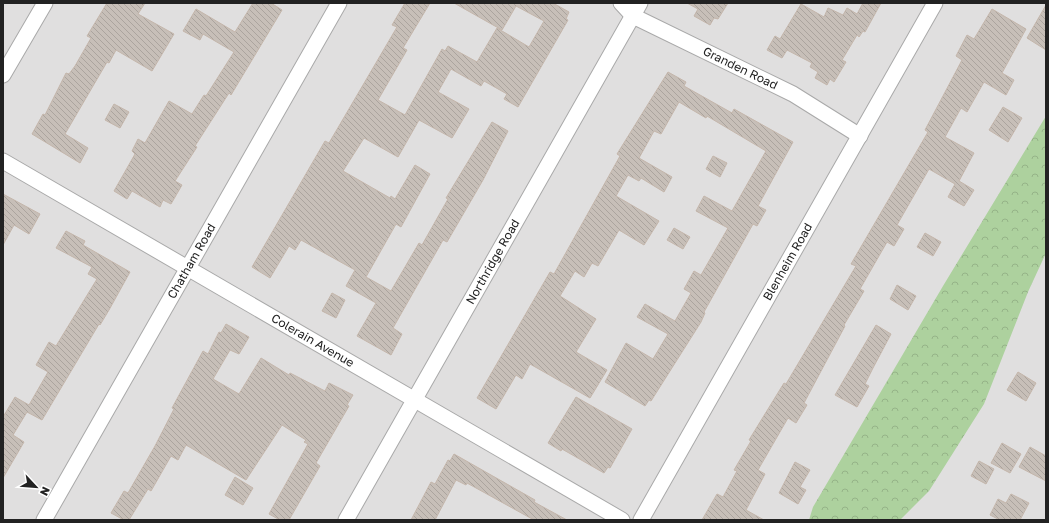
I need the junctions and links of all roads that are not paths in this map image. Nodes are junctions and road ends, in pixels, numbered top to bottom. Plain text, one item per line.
1 (45, 3) edge
2 (339, 3) edge
3 (621, 3) edge
4 (935, 3) edge
5 (637, 9) edge
6 (3, 75) edge
7 (860, 136) junction
8 (3, 162) edge
9 (187, 270) junction
10 (414, 399) junction
11 (44, 520) edge
12 (346, 520) edge
13 (622, 520) edge
14 (641, 520) edge

1 - 6 street
2 - 9 street, Chatham Road
3 - 5 street, Granden Road
4 - 7 street, Blenheim Road
5 - 7 street, Granden Road
5 - 10 street, Northridge Road
7 - 14 street, Blenheim Road
8 - 9 street, Colerain Avenue
9 - 10 street, Colerain Avenue
9 - 11 street, Chatham Road
10 - 12 street, Northridge Road
10 - 13 street, Colerain Avenue

